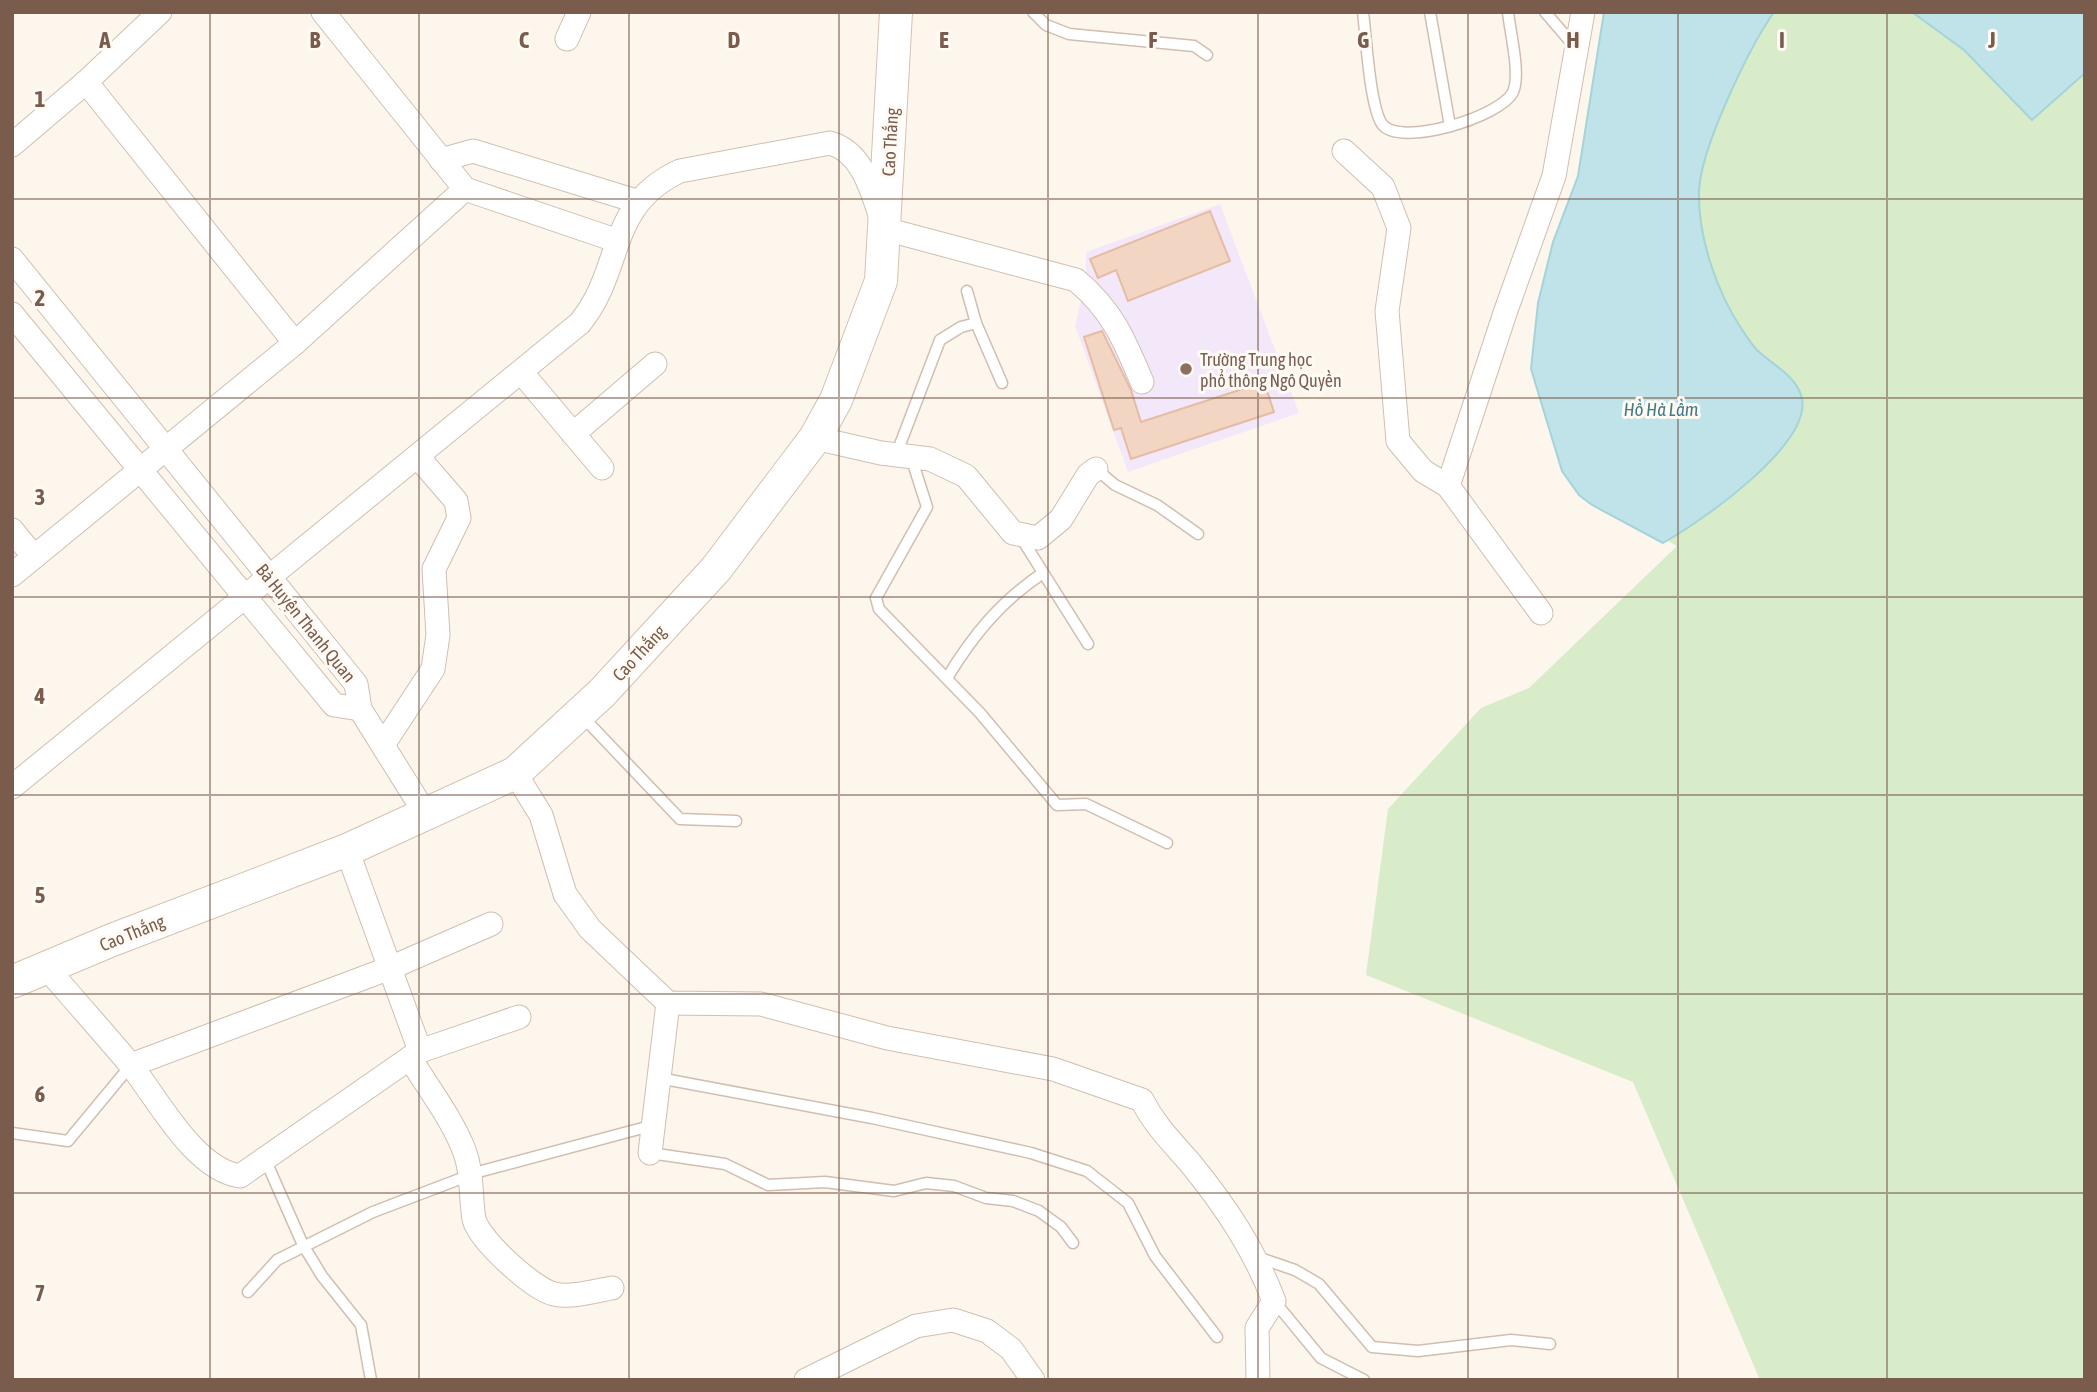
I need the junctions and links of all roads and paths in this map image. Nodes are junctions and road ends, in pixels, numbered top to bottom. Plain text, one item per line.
1 (160, 12) edge
2 (323, 12) edge
3 (579, 12) edge
4 (896, 12) edge
5 (1033, 12) edge
6 (1363, 12) edge
7 (1430, 12) edge
8 (1508, 12) edge
9 (1545, 12) edge
10 (1583, 12) edge
11 (567, 39) dead end
12 (1576, 49) junction
13 (1207, 55) dead end
14 (86, 82) junction
15 (1450, 126) junction
16 (12, 145) edge
17 (1345, 151) dead end
18 (442, 160) junction
19 (465, 189) junction
20 (636, 201) junction
21 (885, 229) junction
22 (618, 241) junction
23 (12, 259) edge
24 (967, 291) dead end
25 (12, 314) edge
26 (976, 323) junction
27 (295, 343) junction
28 (655, 364) dead end
29 (522, 373) junction
30 (1142, 382) dead end
31 (1002, 383) dead end
32 (573, 433) junction
33 (815, 438) junction
34 (166, 450) junction
35 (904, 456) junction
36 (418, 457) junction
37 (602, 468) dead end
38 (142, 469) junction
39 (1096, 469) joint
40 (1448, 486) junction
41 (12, 530) edge
42 (1198, 534) dead end
43 (1020, 536) junction
44 (34, 557) junction
45 (1043, 573) junction
46 (12, 575) edge
47 (269, 577) junction
48 (243, 597) junction
49 (1541, 613) dead end
50 (1088, 644) dead end
51 (947, 678) junction
52 (360, 709) junction
53 (579, 713) junction
54 (383, 745) junction
55 (515, 773) junction
56 (12, 786) edge
57 (425, 813) junction
58 (736, 821) dead end
59 (1167, 843) dead end
60 (347, 850) junction
61 (491, 924) dead end
62 (47, 968) junction
63 (390, 968) junction
64 (12, 982) edge
65 (668, 1003) junction
66 (519, 1017) dead end
67 (415, 1054) junction
68 (131, 1065) junction
69 (659, 1078) junction
70 (654, 1125) junction
71 (12, 1133) edge
72 (650, 1153) joint
73 (265, 1159) junction
74 (471, 1177) junction
75 (1073, 1243) dead end
76 (303, 1245) junction
77 (1257, 1257) junction
78 (612, 1288) dead end
79 (248, 1292) dead end
80 (1274, 1301) junction
81 (1217, 1336) dead end
82 (1550, 1344) dead end
83 (1337, 1368) junction
84 (371, 1380) edge
85 (806, 1380) edge
86 (1033, 1380) edge
87 (1258, 1380) edge
88 (1342, 1380) edge
89 (1364, 1380) edge

1 - 14 street
2 - 18 street
3 - 11 street
4 - 21 main road, Cao Thắng
5 - 13 lane
6 - 15 lane
7 - 15 lane
8 - 15 lane
9 - 12 lane
10 - 12 street
12 - 40 street
14 - 16 street
14 - 27 street
17 - 40 street
18 - 19 street
18 - 20 street
19 - 22 street
19 - 27 street
20 - 21 street
20 - 22 street
21 - 30 street
21 - 33 main road, Cao Thắng
22 - 29 street
23 - 34 street, Bà Huyện Thanh Quan
24 - 26 lane
25 - 38 street, Bà Huyện Thanh Quan
26 - 31 lane
26 - 35 lane
27 - 34 street
28 - 32 street
29 - 32 street
29 - 36 street
32 - 37 street
33 - 35 street
33 - 53 main road, Cao Thắng
34 - 38 street
34 - 47 street, Bà Huyện Thanh Quan
35 - 43 street
35 - 51 lane
36 - 47 street
36 - 54 street
38 - 44 street
38 - 48 street, Bà Huyện Thanh Quan
39 - 42 lane
39 - 43 street
40 - 49 street
41 - 44 street
43 - 45 lane
44 - 46 street
45 - 50 lane
45 - 51 lane
47 - 48 street
47 - 52 street, Bà Huyện Thanh Quan
48 - 52 street, Bà Huyện Thanh Quan
48 - 56 street
51 - 59 lane
52 - 54 street
53 - 55 main road, Cao Thắng
53 - 58 lane
54 - 57 street
55 - 57 main road, Cao Thắng
55 - 65 street
57 - 60 main road, Cao Thắng
60 - 62 main road, Cao Thắng
60 - 63 street
61 - 63 street
62 - 64 main road, Cao Thắng
62 - 68 street
63 - 67 street
63 - 68 street
65 - 69 street
65 - 77 street
66 - 67 street
67 - 73 street
67 - 74 street
68 - 71 lane
68 - 73 street
69 - 70 street
69 - 81 lane
70 - 72 street
70 - 74 lane
72 - 75 lane
73 - 76 lane
74 - 76 lane
74 - 78 street
76 - 79 lane
76 - 84 lane
77 - 80 street
77 - 82 lane
80 - 83 lane
80 - 87 street
83 - 88 lane
83 - 89 lane
85 - 86 street

